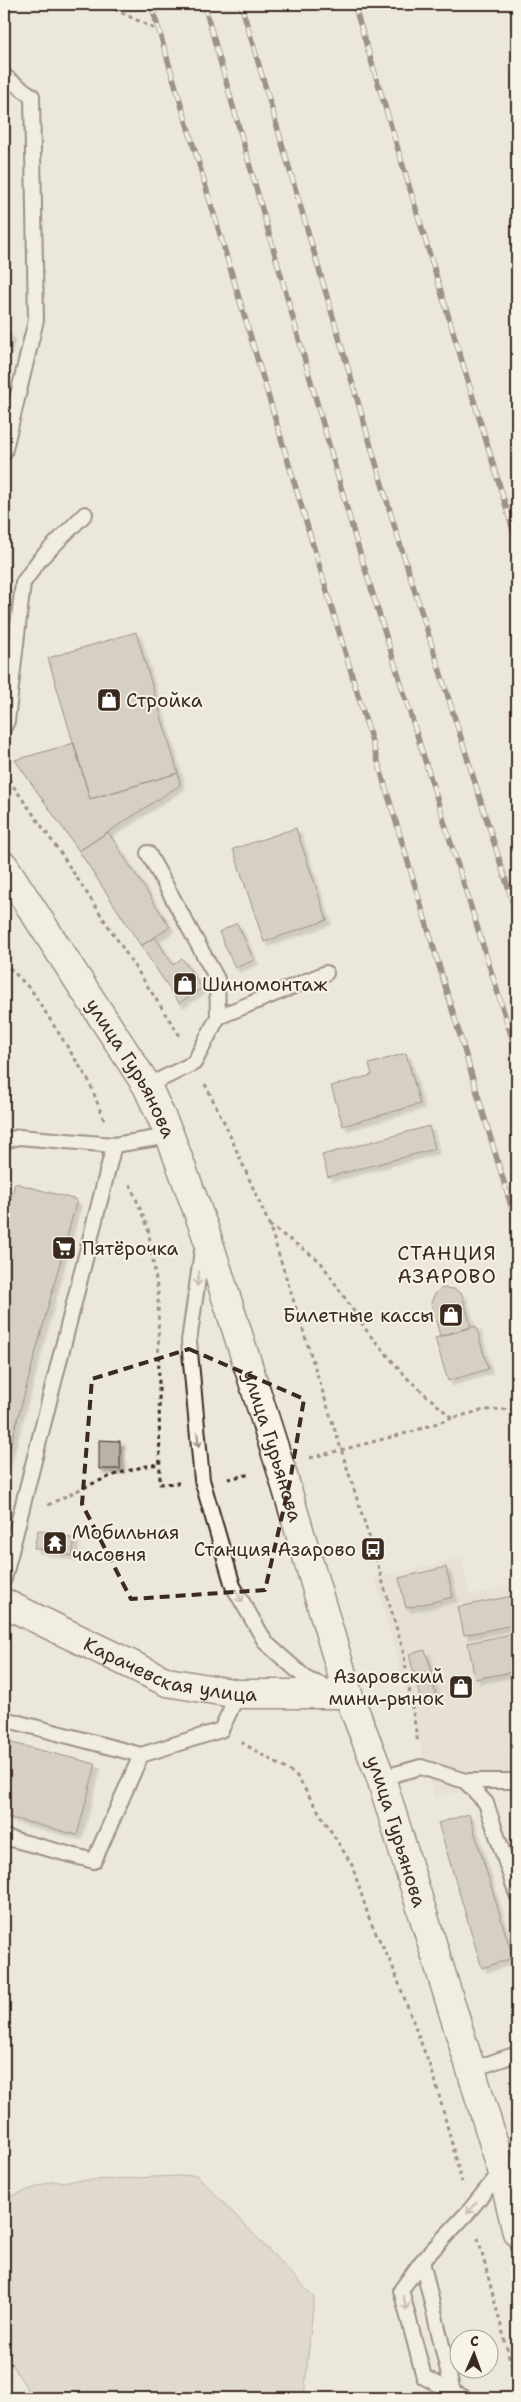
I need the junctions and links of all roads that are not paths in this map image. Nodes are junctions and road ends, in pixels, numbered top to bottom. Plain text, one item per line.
1 (4, 76) edge
2 (4, 453) edge
3 (85, 514) dead end
4 (4, 727) edge
5 (148, 853) dead end
6 (8, 881) edge
7 (326, 973) dead end
8 (218, 1017) junction
9 (147, 1086) junction
10 (170, 1136) junction
11 (4, 1140) edge
12 (114, 1145) junction
13 (205, 1231) junction
14 (4, 1579) edge
15 (4, 1603) edge
16 (238, 1694) junction
17 (348, 1694) junction
18 (4, 1719) edge
19 (141, 1755) junction
20 (381, 1778) junction
21 (465, 1781) junction
22 (517, 1781) edge
23 (4, 1837) edge
24 (517, 1895) edge
25 (517, 2054) edge
26 (470, 2070) junction
27 (502, 2170) junction
28 (517, 2232) edge
29 (422, 2261) junction
30 (459, 2395) edge

1 - 2 lane
3 - 4 lane
5 - 8 lane
6 - 9 street, улица Гурьянова
7 - 8 lane
8 - 9 lane
9 - 10 street, улица Гурьянова
10 - 12 lane
10 - 13 street, улица Гурьянова
11 - 12 lane
12 - 14 lane
13 - 17 street, улица Гурьянова
13 -> 17 lane
15 - 16 street, Карачевская улица
16 - 17 street, Карачевская улица
16 - 19 lane
17 - 20 street, улица Гурьянова
18 - 19 lane
19 - 23 lane
20 - 21 lane
20 - 26 street, улица Гурьянова
21 - 22 lane
21 - 24 lane
25 - 26 lane
26 - 27 street, улица Гурьянова
27 - 28 street, улица Гурьянова
27 -> 29 lane
29 - 30 lane
29 -> 30 lane

